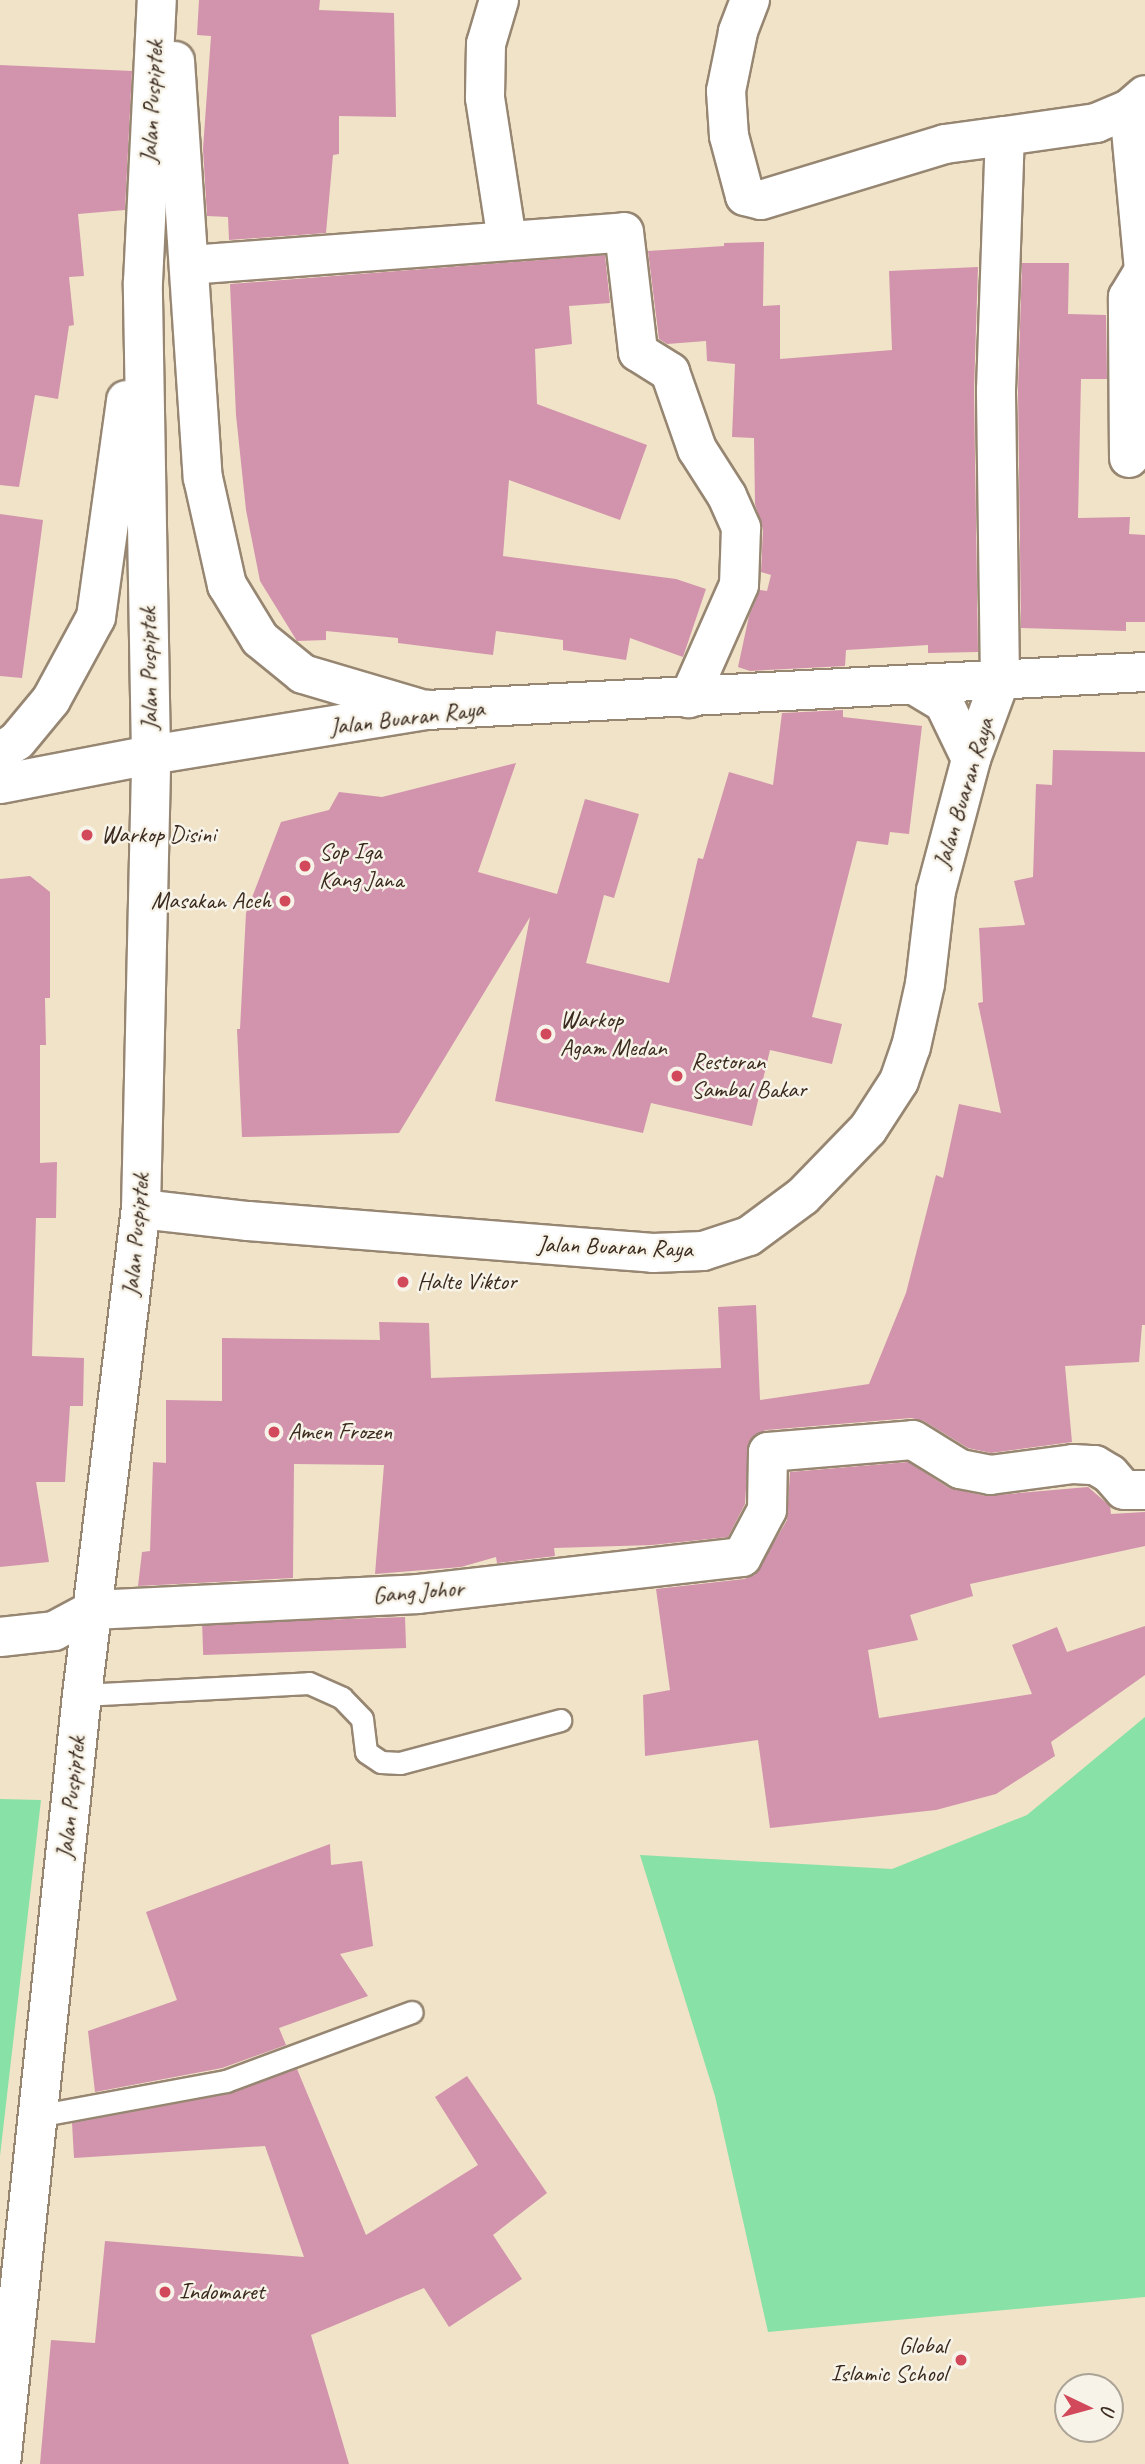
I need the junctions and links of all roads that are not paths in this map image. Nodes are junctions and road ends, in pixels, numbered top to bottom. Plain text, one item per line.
1 (157, 0) edge
2 (170, 0) edge
3 (499, 0) edge
4 (750, 0) edge
5 (1137, 102) edge
6 (1005, 136) junction
7 (507, 240) junction
8 (190, 265) junction
9 (143, 282) junction
10 (1129, 458) dead end
11 (1145, 673) edge
12 (1000, 680) junction
13 (914, 685) junction
14 (689, 698) junction
15 (427, 710) junction
16 (0, 752) edge
17 (151, 755) junction
18 (971, 759) junction
19 (0, 783) edge
20 (141, 1209) junction
21 (1145, 1490) edge
22 (93, 1610) junction
23 (0, 1637) edge
24 (82, 1695) junction
25 (560, 1720) dead end
26 (412, 2012) dead end
27 (37, 2116) junction
28 (1, 2464) edge

1 - 9 main road, Jalan Puspiptek
2 - 8 main road
3 - 7 main road
4 - 6 main road
5 - 6 main road
5 - 10 main road
6 - 12 main road
7 - 8 main road
7 - 14 main road
8 - 15 main road
9 - 16 main road
9 - 17 main road, Jalan Puspiptek
11 - 12 main road, Jalan Buaran Raya
12 - 13 main road, Jalan Buaran Raya
12 - 18 main road, Jalan Buaran Raya
13 - 14 main road, Jalan Buaran Raya
13 - 18 main road
14 - 15 main road, Jalan Buaran Raya
15 - 17 main road, Jalan Buaran Raya
17 - 19 main road, Jalan Buaran Raya
17 - 20 main road, Jalan Puspiptek
18 - 20 main road, Jalan Buaran Raya
20 - 22 main road, Jalan Puspiptek
21 - 22 main road, Gang Johor
22 - 23 main road
22 - 24 main road, Jalan Puspiptek
24 - 25 lane
24 - 27 main road, Jalan Puspiptek
26 - 27 lane
27 - 28 main road, Jalan Puspiptek

